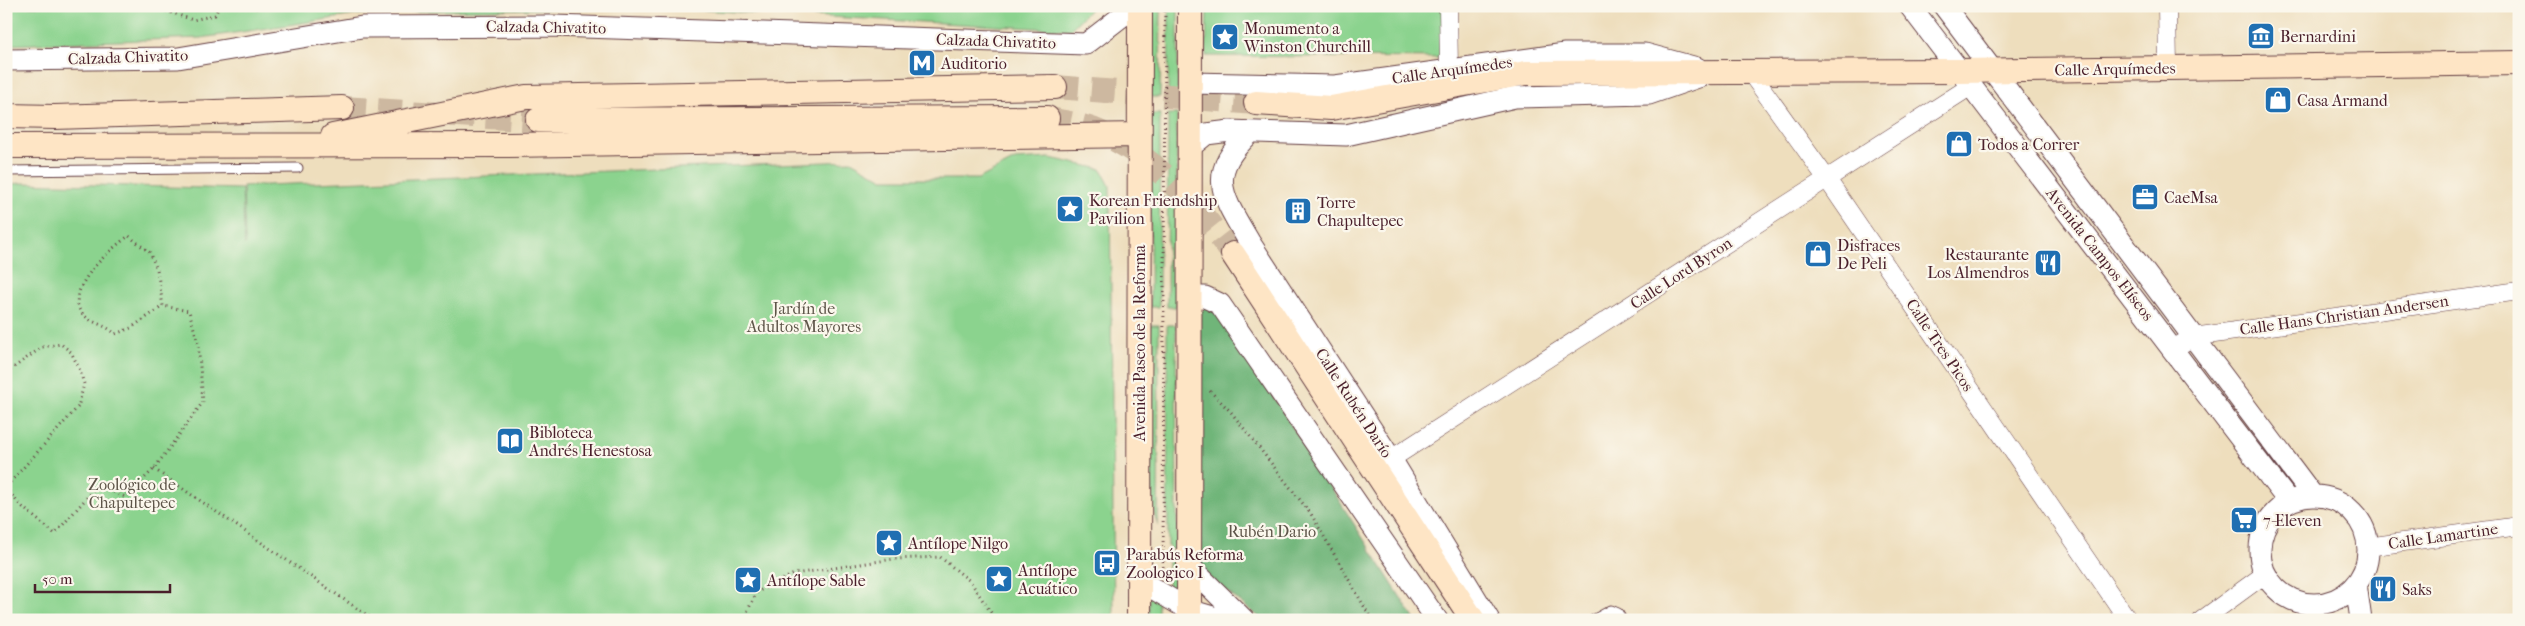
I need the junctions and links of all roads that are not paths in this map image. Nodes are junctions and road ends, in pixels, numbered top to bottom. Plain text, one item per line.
1 (1135, 6) edge
2 (1140, 6) edge
3 (1190, 6) edge
4 (1448, 6) edge
5 (1910, 6) edge
6 (1944, 6) edge
7 (2167, 6) edge
8 (6, 60) edge
9 (2519, 64) edge
10 (2168, 68) junction
11 (1449, 70) junction
12 (1992, 71) junction
13 (1750, 72) junction
14 (1712, 73) junction
15 (1965, 78) junction
16 (1190, 83) junction
17 (1055, 87) tunnel mouth
18 (1256, 103) tunnel mouth
19 (342, 108) tunnel mouth
20 (6, 116) edge
21 (1047, 118) tunnel mouth
22 (538, 120) tunnel mouth
23 (1251, 132) junction
24 (1139, 135) junction
25 (6, 146) edge
26 (280, 147) junction
27 (1190, 147) junction
28 (298, 168) dead end
29 (6, 172) edge
30 (1827, 179) junction
31 (1233, 254) tunnel mouth
32 (2519, 291) edge
33 (1189, 297) junction
34 (2193, 337) junction
35 (2173, 349) junction
36 (1391, 459) junction
37 (2313, 496) junction
38 (2289, 502) junction
39 (2519, 526) edge
40 (2368, 547) junction
41 (1189, 566) junction
42 (2265, 574) junction
43 (1139, 580) junction
44 (2356, 584) junction
45 (2322, 612) edge
46 (1189, 615) edge
47 (1139, 620) edge
48 (1223, 620) edge
49 (1244, 620) edge
50 (1438, 620) edge
51 (1473, 620) edge
52 (1489, 620) edge
53 (1593, 620) edge
54 (1622, 620) edge
55 (2128, 620) edge
56 (2202, 620) edge
57 (2361, 620) edge

1 - 8 street, Calzada Chivatito
2 - 24 main road, Avenida Paseo de la Reforma
3 - 16 main road
4 - 11 street
5 - 15 street, Avenida Campos Elíseos
6 - 12 street, Avenida Campos Elíseos
7 - 10 street
9 - 10 main road, Calle Arquímedes
10 - 12 main road, Calle Arquímedes
11 - 14 street, Calle Arquímedes
11 - 16 street, Calle Arquímedes
12 - 15 main road, Calle Arquímedes
12 - 34 street, Avenida Campos Elíseos
13 - 14 main road, Calle Arquímedes
13 - 15 main road, Calle Arquímedes
13 - 30 street, Calle Tres Picos
14 - 18 main road, Calle Arquímedes
14 - 23 street, Calle Arquímedes
15 - 30 street, Calle Lord Byron
15 - 35 street, Avenida Campos Elíseos
16 - 27 main road
17 - 26 main road
19 - 20 main road
21 - 22 main road
23 - 27 street, Calle Arquímedes
23 - 36 street, Calle Rubén Darío
24 - 26 main road
24 - 43 main road, Avenida Paseo de la Reforma
25 - 26 main road
27 - 33 main road
28 - 29 lane
30 - 36 street, Calle Lord Byron
30 - 55 street, Calle Tres Picos
31 - 51 main road
32 - 34 street, Calle Hans Christian Andersen
33 - 41 main road
33 - 50 street
34 - 35 street, Calle Hans Christian Andersen
34 - 37 street, Avenida Campos Elíseos
35 - 38 street, Avenida Campos Elíseos
36 - 52 street, Calle Rubén Darío
37 - 38 street
37 - 40 street
38 - 42 street
39 - 40 street, Calle Lamartine
40 - 44 street
41 - 46 main road
41 - 49 street
42 - 45 street
42 - 56 street
43 - 46 street
43 - 47 main road, Avenida Paseo de la Reforma
44 - 45 street
44 - 57 street
46 - 48 street
53 - 54 lane

